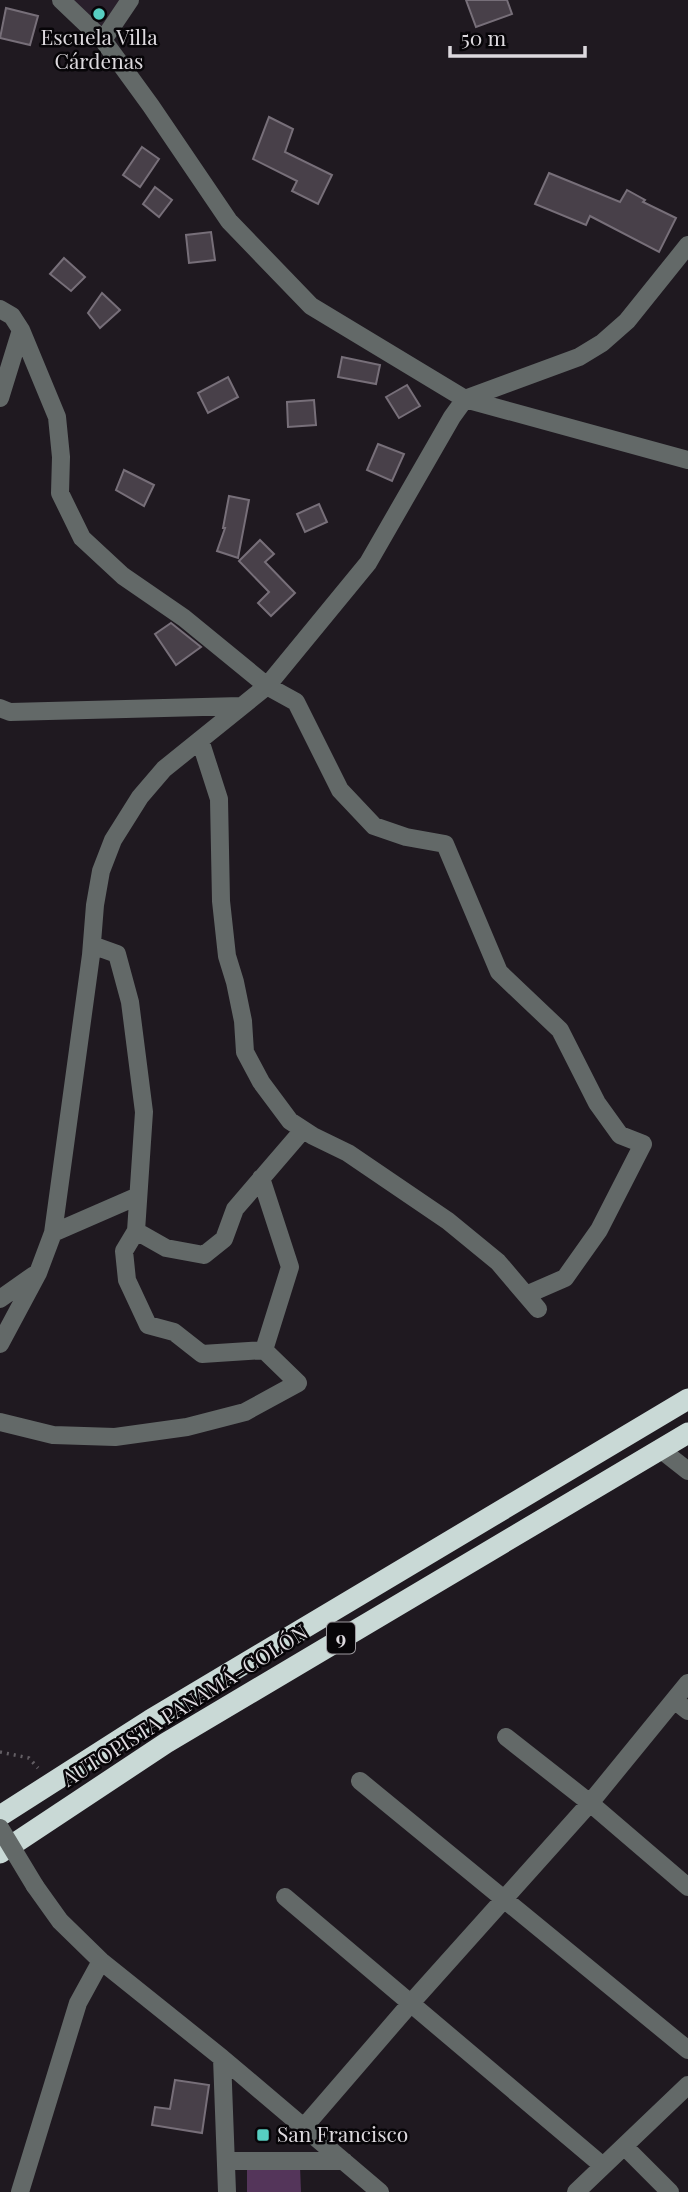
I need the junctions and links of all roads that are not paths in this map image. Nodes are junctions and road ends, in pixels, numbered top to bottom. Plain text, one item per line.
1 (61, 0) edge
2 (130, 0) edge
3 (103, 40) junction
4 (688, 245) edge
5 (0, 309) edge
6 (20, 330) junction
7 (0, 398) edge
8 (465, 399) junction
9 (688, 460) edge
10 (267, 686) junction
11 (241, 706) junction
12 (0, 708) edge
13 (200, 740) junction
14 (92, 945) junction
15 (303, 1130) junction
16 (261, 1178) junction
17 (138, 1196) junction
18 (136, 1231) junction
19 (53, 1233) junction
20 (37, 1273) junction
21 (0, 1299) edge
22 (0, 1344) edge
23 (264, 1350) junction
24 (688, 1399) edge
25 (0, 1422) edge
26 (688, 1433) edge
27 (660, 1449) junction
28 (688, 1471) edge
29 (688, 1683) edge
30 (681, 1706) edge
31 (506, 1737) dead end
32 (360, 1781) dead end
33 (590, 1803) junction
34 (0, 1816) edge
35 (0, 1828) edge
36 (0, 1853) edge
37 (688, 1886) edge
38 (285, 1897) dead end
39 (505, 1900) junction
40 (101, 1961) junction
41 (411, 2003) junction
42 (688, 2050) edge
43 (222, 2057) junction
44 (688, 2085) edge
45 (304, 2127) junction
46 (624, 2146) junction
47 (226, 2161) junction
48 (344, 2161) junction
49 (603, 2166) junction
50 (20, 2192) edge
51 (227, 2192) edge
52 (380, 2192) edge
53 (576, 2192) edge
54 (670, 2192) edge

1 - 3 street
2 - 3 street
3 - 8 street
4 - 8 street
5 - 6 street
6 - 7 street
6 - 10 street
8 - 9 street
8 - 10 street
10 - 11 street
10 - 15 street
11 - 12 street
11 - 13 street
13 - 14 street
13 - 15 street
14 - 17 street
14 - 19 street
15 - 16 street
16 - 18 street
16 - 23 street
17 - 18 street
17 - 19 street
18 - 23 street
19 - 20 street
20 - 21 street
20 - 22 street
23 - 25 street
24 - 34 highway, AUTOPISTA PANAMÁ–COLÓN / 9
26 - 27 highway, AUTOPISTA PANAMÁ–COLÓN / 9
27 - 28 street
27 - 36 highway, AUTOPISTA PANAMÁ–COLÓN / 9
29 - 30 street
30 - 33 street
31 - 33 street
32 - 39 street
33 - 37 street
33 - 39 street
35 - 40 street, bridge
38 - 41 street
39 - 41 street
39 - 42 street
40 - 43 street
40 - 50 street
41 - 45 street
41 - 49 street
43 - 45 street
43 - 47 street
44 - 46 street
45 - 48 street
46 - 49 street
46 - 54 street
47 - 48 street
47 - 51 street
48 - 52 street
49 - 53 street

